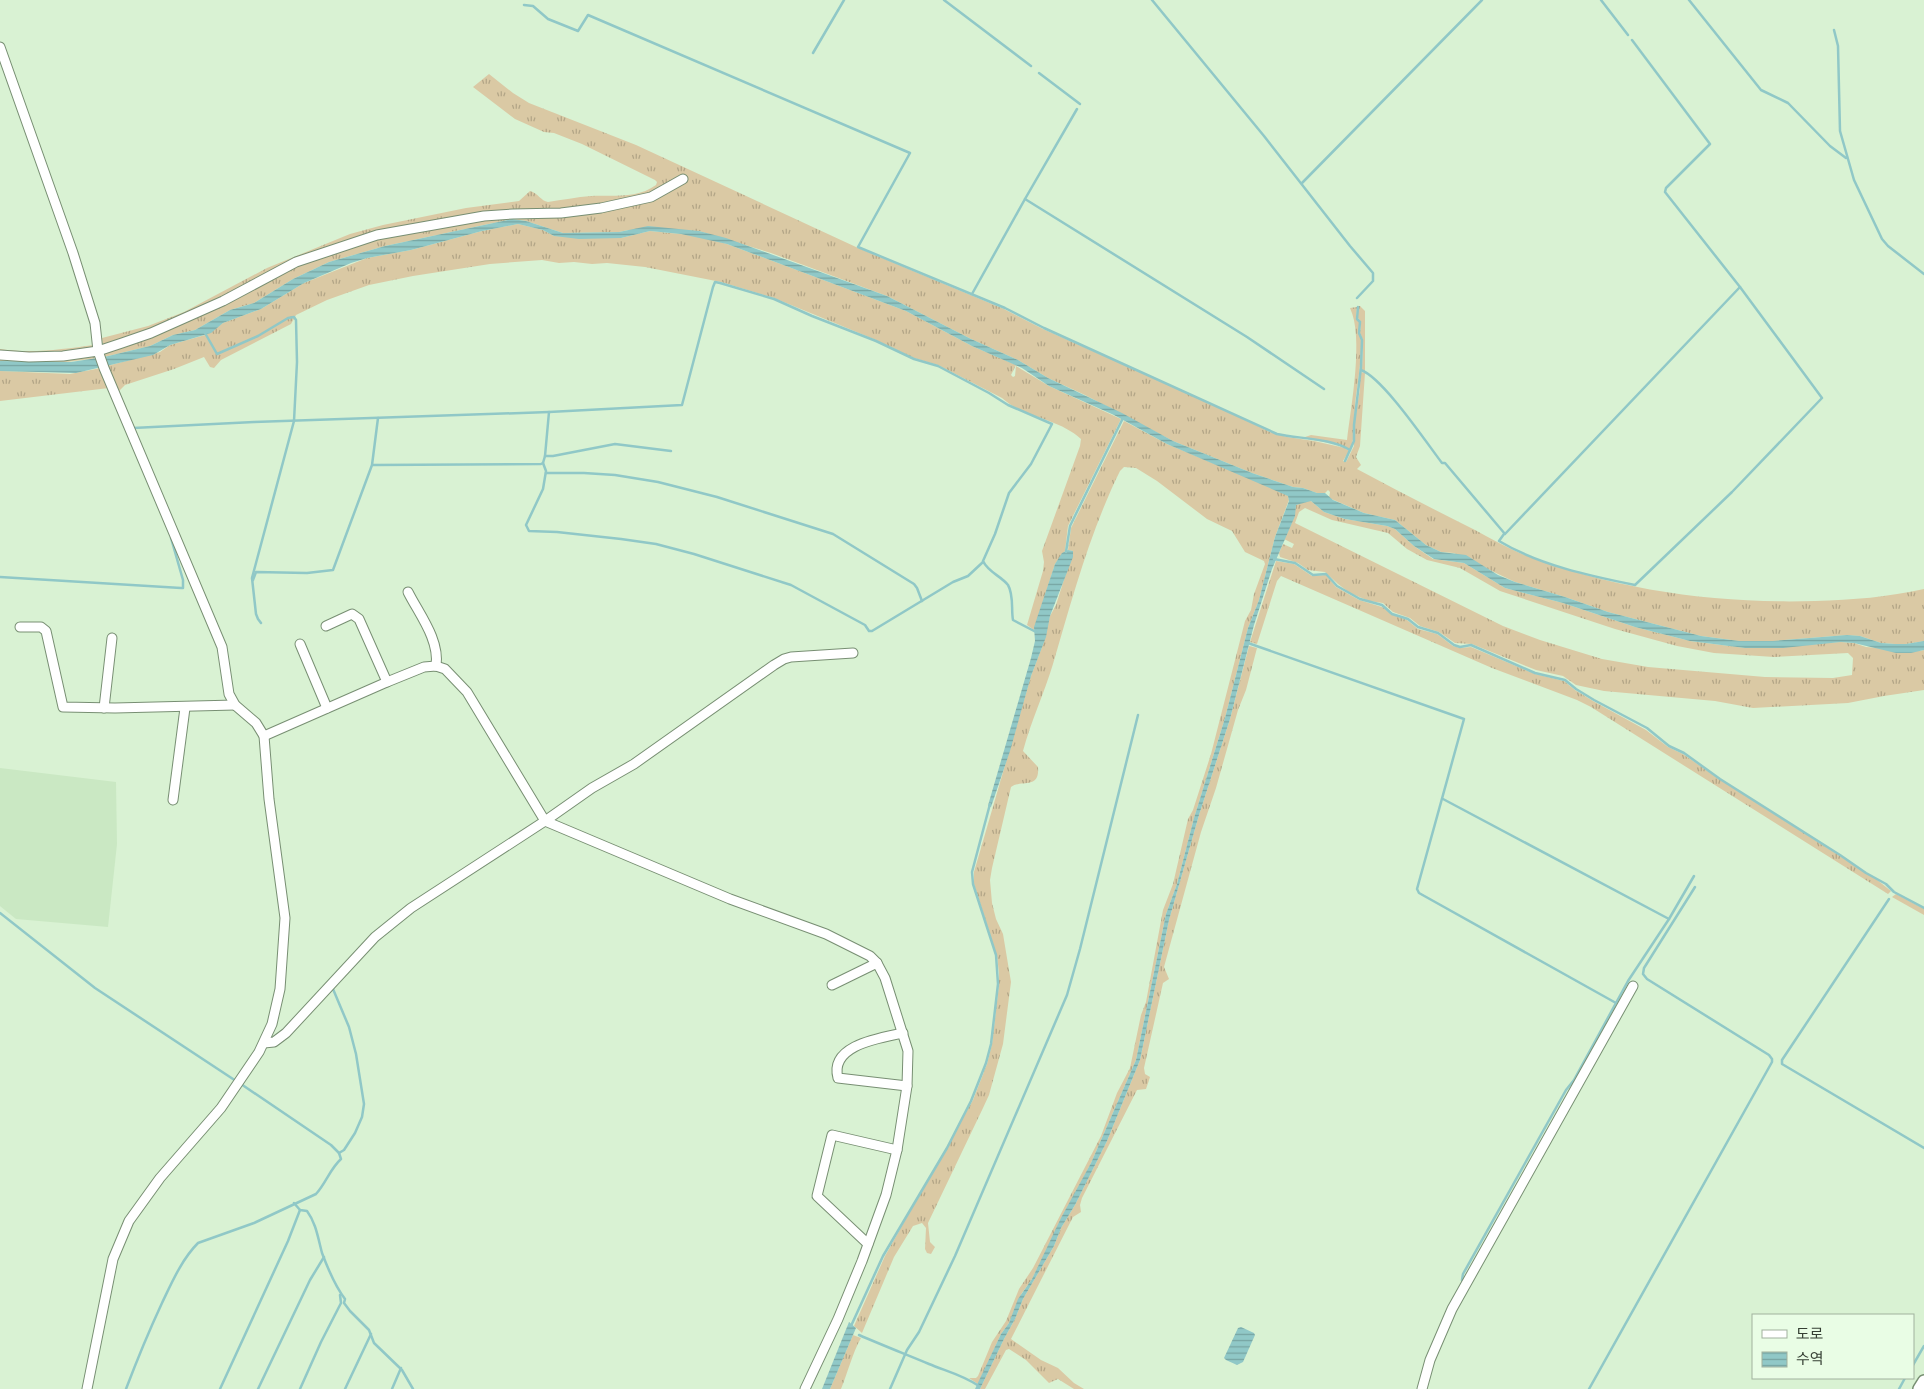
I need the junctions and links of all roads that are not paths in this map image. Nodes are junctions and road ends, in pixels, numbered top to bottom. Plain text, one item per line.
1 (0, 46) edge
2 (683, 179) dead end
3 (100, 354) junction
4 (0, 355) edge
5 (408, 592) dead end
6 (326, 626) dead end
7 (20, 627) dead end
8 (112, 638) dead end
9 (300, 644) dead end
10 (853, 653) dead end
11 (436, 666) junction
12 (387, 682) junction
13 (235, 705) junction
14 (104, 708) junction
15 (185, 708) junction
16 (327, 708) junction
17 (264, 736) junction
18 (173, 800) dead end
19 (545, 821) junction
20 (877, 963) junction
21 (832, 985) dead end
22 (1633, 986) dead end
23 (904, 1033) junction
24 (264, 1043) junction
25 (907, 1086) junction
26 (897, 1150) junction
27 (868, 1244) junction
28 (1924, 1381) edge
29 (87, 1389) edge
30 (805, 1389) edge
31 (1422, 1389) edge
32 (1920, 1389) edge

1 - 3 street
2 - 3 street
3 - 4 street
3 - 13 street
5 - 11 street
6 - 12 street
7 - 14 street
8 - 14 street
9 - 16 street
10 - 19 street
11 - 12 street
11 - 19 street
12 - 16 street
13 - 15 street
13 - 17 street
14 - 15 street
15 - 18 street
16 - 17 street
17 - 24 street
19 - 20 street
19 - 24 street
20 - 21 street
20 - 23 street
22 - 31 street
23 - 25 street
23 - 25 street
24 - 29 street
25 - 26 street
26 - 27 street
26 - 27 street
27 - 30 street
28 - 32 main road

